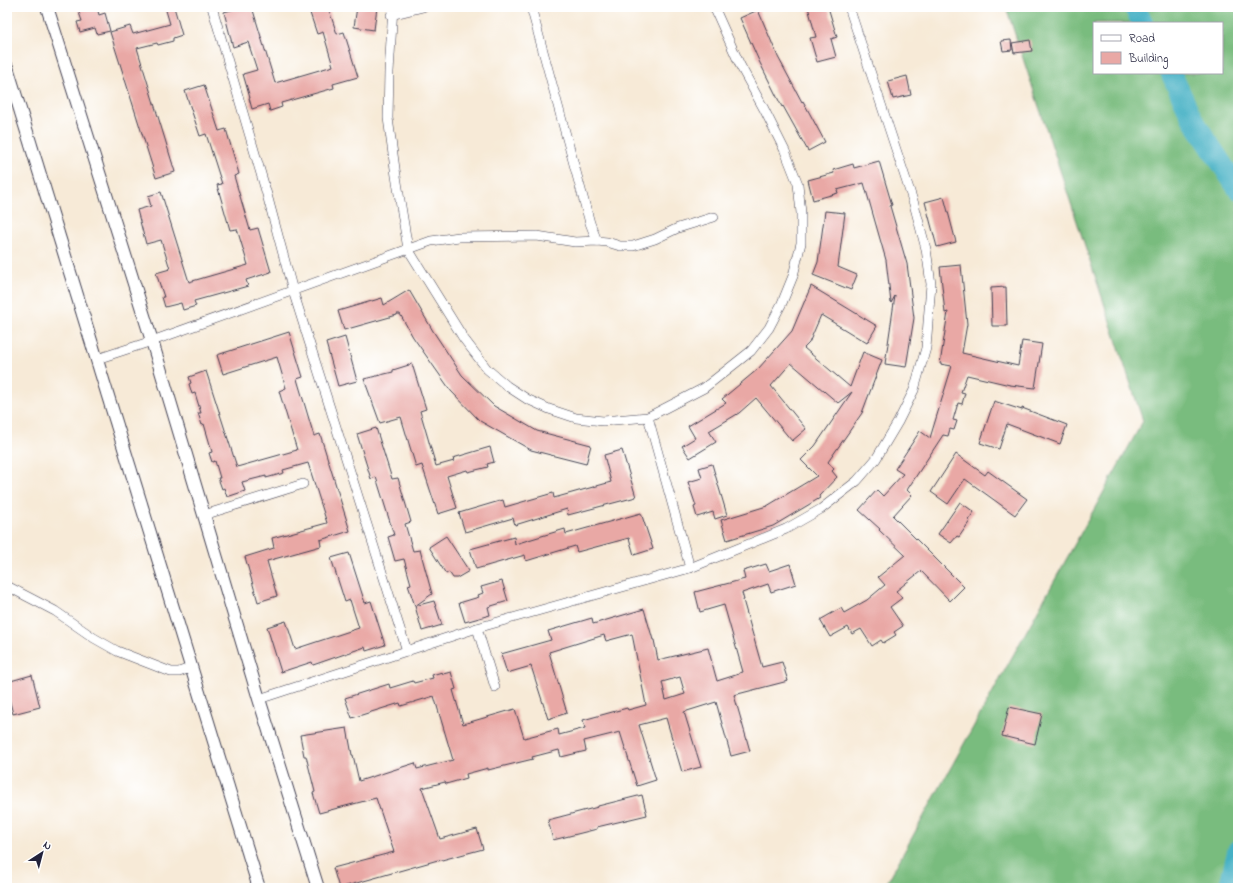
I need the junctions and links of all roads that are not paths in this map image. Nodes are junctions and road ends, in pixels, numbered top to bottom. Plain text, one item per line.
1 (47, 7) edge
2 (212, 7) edge
3 (423, 7) edge
4 (531, 7) edge
5 (714, 7) edge
6 (849, 7) edge
7 (392, 11) edge
8 (7, 67) edge
9 (714, 217) dead end
10 (597, 241) junction
11 (408, 249) junction
12 (293, 291) junction
13 (152, 341) junction
14 (97, 359) junction
15 (648, 417) junction
16 (303, 484) dead end
17 (204, 515) junction
18 (690, 568) junction
19 (7, 586) edge
20 (477, 628) junction
21 (407, 651) junction
22 (190, 668) junction
23 (495, 686) dead end
24 (259, 699) junction
25 (259, 888) edge
26 (318, 888) edge

1 - 13 street
2 - 12 street
3 - 7 street
4 - 10 street
5 - 15 street
6 - 18 street
7 - 11 street
8 - 14 street
9 - 10 street
10 - 11 street
11 - 12 street
11 - 15 street
12 - 13 street
12 - 21 street
13 - 14 street
13 - 17 street
14 - 22 street
15 - 18 street
16 - 17 street
17 - 24 street
18 - 20 street
19 - 22 street
20 - 21 street
20 - 23 street
21 - 24 street
22 - 25 street
24 - 26 street

